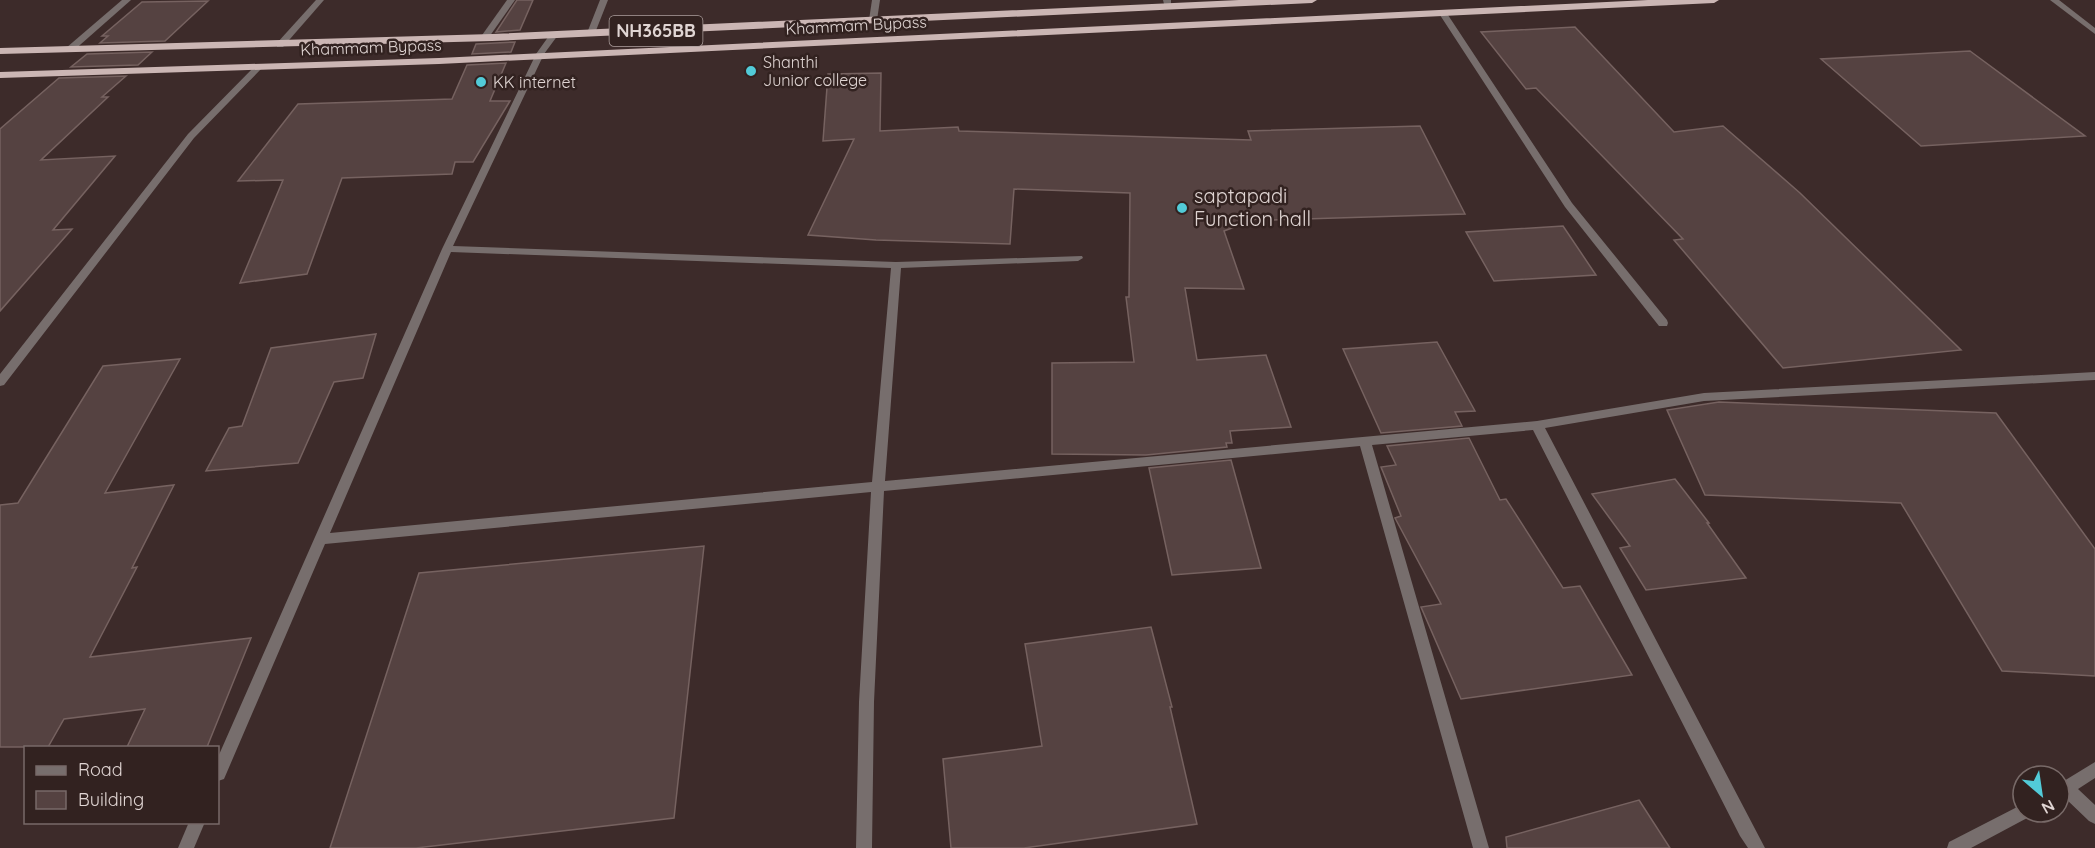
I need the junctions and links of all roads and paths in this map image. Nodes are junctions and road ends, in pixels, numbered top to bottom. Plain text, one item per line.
1 (127, 0) edge
2 (320, 0) edge
3 (510, 0) edge
4 (604, 0) edge
5 (876, 0) edge
6 (1312, 0) edge
7 (1714, 0) edge
8 (2054, 0) edge
9 (1167, 3) edge
10 (1442, 12) junction
11 (873, 20) junction
12 (2095, 32) edge
13 (591, 33) junction
14 (554, 35) junction
15 (484, 38) junction
16 (280, 45) junction
17 (69, 50) junction
18 (0, 51) edge
19 (540, 54) junction
20 (258, 68) junction
21 (0, 75) edge
22 (447, 249) junction
23 (1078, 258) dead end
24 (896, 265) junction
25 (1663, 322) dead end
26 (2095, 376) edge
27 (0, 382) edge
28 (1537, 425) junction
29 (1365, 441) junction
30 (877, 486) junction
31 (320, 539) junction
32 (2095, 769) edge
33 (219, 772) edge
34 (2071, 786) edge
35 (2071, 797) edge
36 (2095, 816) edge
37 (2011, 818) edge
38 (196, 824) edge
39 (186, 848) edge
40 (864, 848) edge
41 (1481, 848) edge
42 (1757, 848) edge
43 (1955, 848) edge

1 - 17 street
2 - 16 street
3 - 15 street
4 - 13 street
5 - 11 street
6 - 9 highway, Khammam Bypass / NH365BB
7 - 10 highway, Khammam Bypass / NH365BB
8 - 12 street
9 - 11 highway, Khammam Bypass / NH365BB
10 - 19 highway, Khammam Bypass / NH365BB
10 - 25 street
11 - 13 highway, Khammam Bypass / NH365BB
13 - 14 highway, Khammam Bypass / NH365BB
14 - 15 highway, Khammam Bypass / NH365BB
14 - 19 street
15 - 16 highway, Khammam Bypass / NH365BB
16 - 17 highway, Khammam Bypass / NH365BB
17 - 18 highway, Khammam Bypass / NH365BB
19 - 20 highway, Khammam Bypass / NH365BB
19 - 22 street
20 - 21 highway, Khammam Bypass / NH365BB
20 - 27 street
22 - 24 street
22 - 31 street
23 - 24 street
24 - 30 street
26 - 28 street
28 - 29 street
28 - 42 street
29 - 30 street
29 - 41 street
30 - 31 street
30 - 40 street
31 - 33 street
32 - 34 street
35 - 36 street
37 - 43 street
38 - 39 street

